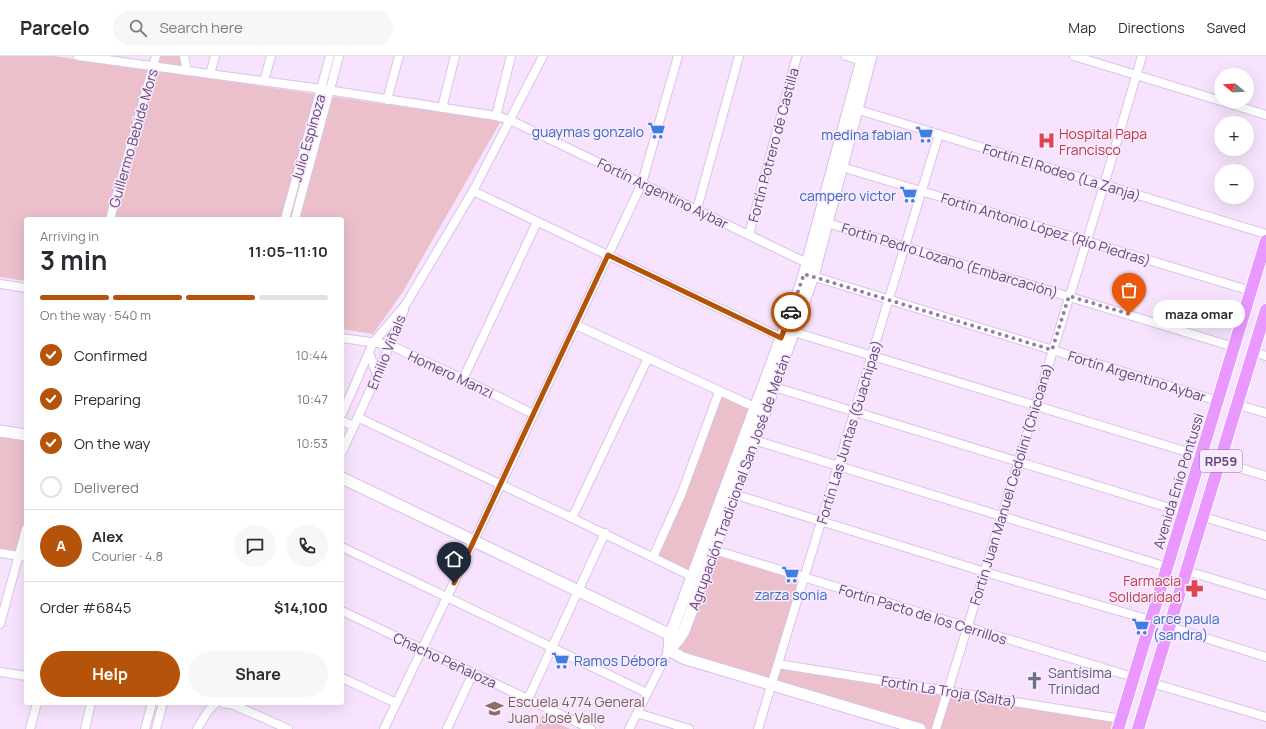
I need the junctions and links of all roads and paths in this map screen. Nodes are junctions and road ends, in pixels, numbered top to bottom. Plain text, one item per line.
1 (78, 56) edge
2 (156, 56) edge
3 (184, 56) edge
4 (215, 56) edge
5 (271, 56) edge
6 (330, 56) edge
7 (339, 56) edge
8 (399, 56) edge
9 (455, 56) edge
10 (511, 56) edge
11 (543, 56) edge
12 (678, 56) edge
13 (739, 56) edge
14 (797, 56) edge
15 (846, 56) edge
16 (1074, 56) edge
17 (1142, 56) edge
18 (98, 57) edge
19 (866, 59) edge
20 (154, 67) junction
21 (187, 71) junction
22 (210, 74) junction
23 (1136, 75) junction
24 (264, 81) junction
25 (325, 90) junction
26 (1214, 99) edge
27 (387, 100) junction
28 (442, 108) junction
29 (853, 108) junction
30 (1244, 108) edge
31 (1266, 115) edge
32 (496, 116) junction
33 (510, 120) junction
34 (939, 134) junction
35 (842, 167) junction
36 (642, 183) junction
37 (1104, 185) junction
38 (473, 191) junction
39 (922, 191) junction
40 (697, 209) junction
41 (111, 217) edge
42 (286, 217) edge
43 (294, 217) edge
44 (537, 222) junction
45 (827, 223) junction
46 (749, 234) junction
47 (1266, 234) edge
48 (1086, 241) junction
49 (1266, 241) edge
50 (905, 246) junction
51 (608, 255) junction
52 (810, 270) junction
53 (0, 284) edge
54 (24, 288) edge
55 (1251, 291) junction
56 (1069, 296) junction
57 (889, 300) junction
58 (406, 304) junction
59 (1266, 310) edge
60 (576, 325) junction
61 (789, 337) junction
62 (344, 338) edge
63 (373, 343) junction
64 (390, 346) junction
65 (1234, 347) junction
66 (1052, 350) junction
67 (1254, 352) junction
68 (369, 353) junction
69 (873, 356) junction
70 (1266, 356) edge
71 (648, 358) junction
72 (377, 375) junction
73 (463, 379) junction
74 (774, 387) junction
75 (719, 392) junction
76 (1218, 401) junction
77 (1036, 405) junction
78 (1238, 405) junction
79 (344, 409) edge
80 (760, 410) junction
81 (856, 411) junction
82 (1266, 413) edge
83 (533, 414) junction
84 (359, 418) junction
85 (344, 422) edge
86 (354, 426) junction
87 (0, 431) edge
88 (24, 435) edge
89 (754, 440) junction
90 (344, 448) edge
91 (1201, 456) junction
92 (1018, 462) junction
93 (1221, 462) junction
94 (839, 466) junction
95 (1266, 476) edge
96 (344, 479) edge
97 (501, 484) junction
98 (729, 493) junction
99 (1183, 512) junction
100 (1001, 516) junction
101 (1204, 517) junction
102 (572, 518) junction
103 (821, 521) junction
104 (605, 534) junction
105 (1266, 536) edge
106 (24, 542) edge
107 (473, 542) junction
108 (344, 548) edge
109 (714, 550) junction
110 (0, 553) edge
111 (22, 556) edge
112 (653, 557) junction
113 (1167, 567) junction
114 (1187, 571) junction
115 (985, 572) junction
116 (693, 576) junction
117 (804, 577) junction
118 (577, 591) junction
119 (1266, 595) edge
120 (447, 597) junction
121 (344, 612) edge
122 (1150, 620) junction
123 (0, 624) edge
124 (1170, 627) junction
125 (968, 628) junction
126 (675, 637) junction
127 (551, 646) junction
128 (422, 649) junction
129 (669, 650) junction
130 (1266, 657) edge
131 (778, 664) junction
132 (0, 672) edge
133 (473, 673) junction
134 (24, 676) edge
135 (1133, 677) junction
136 (344, 679) edge
137 (1152, 683) junction
138 (772, 684) junction
139 (948, 691) junction
140 (647, 693) junction
141 (528, 699) junction
142 (396, 704) junction
143 (36, 705) edge
144 (91, 705) edge
145 (151, 705) edge
146 (162, 705) edge
147 (214, 705) edge
148 (234, 705) edge
149 (637, 713) junction
150 (1266, 717) edge
151 (1119, 724) edge
152 (30, 729) edge
153 (85, 729) edge
154 (145, 729) edge
155 (156, 729) edge
156 (197, 729) edge
157 (288, 729) edge
158 (384, 729) edge
159 (447, 729) edge
160 (591, 729) edge
161 (629, 729) edge
162 (689, 729) edge
163 (758, 729) edge
164 (920, 729) edge
165 (936, 729) edge
166 (1138, 729) edge

1 - 18 street, Fortín Argentino Aybar
2 - 20 street, Guillermo Bebide Mors
3 - 21 street
4 - 22 street
5 - 24 street
6 - 25 street, Julio Espinoza
7 - 25 street, Julio Espinoza
8 - 27 street
9 - 28 street
10 - 32 street
11 - 33 street
12 - 36 street
13 - 40 street
14 - 46 street, Fortín Potrero de Castilla
15 - 19 street
16 - 23 street
17 - 23 street, Fortín Juan Manuel Cedolini (Chicoana)
18 - 20 street, Fortín Argentino Aybar
19 - 29 street, Agrupación Tradicional San José de Metán
20 - 21 street, Fortín Argentino Aybar
20 - 41 street, Guillermo Bebide Mors
21 - 22 street, Fortín Argentino Aybar
22 - 24 street, Fortín Argentino Aybar
23 - 26 street
23 - 37 street, Fortín Juan Manuel Cedolini (Chicoana)
24 - 25 street, Fortín Argentino Aybar
25 - 27 street, Fortín Argentino Aybar
25 - 42 street, Julio Espinoza
25 - 43 street, Julio Espinoza
27 - 28 street, Fortín Argentino Aybar
28 - 32 street, Fortín Argentino Aybar
29 - 34 street, Fortín El Rodeo (La Zanja)
29 - 35 street, Agrupación Tradicional San José de Metán
29 - 52 street, Agrupación Tradicional San José de Metán
30 - 31 street
32 - 33 street, Fortín Argentino Aybar
33 - 36 street, Fortín Argentino Aybar
33 - 38 street
34 - 37 street, Fortín El Rodeo (La Zanja)
34 - 39 street, Fortín Las Juntas (Guachipas)
35 - 39 street, Fortín Antonio López (Río Piedras)
35 - 45 street, Agrupación Tradicional San José de Metán
36 - 40 street, Fortín Argentino Aybar
36 - 51 street
37 - 47 street, Fortín El Rodeo (La Zanja)
37 - 48 street, Fortín Juan Manuel Cedolini (Chicoana)
38 - 44 street
38 - 58 street
39 - 48 street, Fortín Antonio López (Río Piedras)
39 - 50 street, Fortín Las Juntas (Guachipas)
40 - 46 street, Fortín Argentino Aybar
44 - 51 street
44 - 73 street
45 - 50 street, Fortín Pedro Lozano (Embarcación)
45 - 52 street, Agrupación Tradicional San José de Metán
46 - 52 street, Fortín Argentino Aybar
48 - 55 street, Fortín Antonio López (Río Piedras)
48 - 56 street, Fortín Juan Manuel Cedolini (Chicoana)
49 - 55 main road, Avenida Enio Pontussi / RP59
50 - 56 street, Fortín Pedro Lozano (Embarcación)
50 - 57 street, Fortín Las Juntas (Guachipas)
51 - 60 street
51 - 61 street
52 - 57 street, Fortín Argentino Aybar
52 - 61 street, Agrupación Tradicional San José de Metán
53 - 54 street
55 - 65 main road, Avenida Enio Pontussi / RP59
56 - 65 street, Fortín Pedro Lozano (Embarcación)
56 - 66 street, Fortín Juan Manuel Cedolini (Chicoana)
57 - 66 street, Fortín Argentino Aybar
57 - 69 street, Fortín Las Juntas (Guachipas)
58 - 63 street, Emilio Viñals
58 - 64 street, Emilio Viñals
59 - 67 main road, RP59
60 - 71 street
60 - 83 street
61 - 69 street
61 - 74 street, Agrupación Tradicional San José de Metán
61 - 80 street, Agrupación Tradicional San José de Metán
62 - 63 street, Homero Manzi
63 - 64 street, Homero Manzi
63 - 68 street, Emilio Viñals
64 - 72 street, Emilio Viñals
64 - 73 street, Homero Manzi
65 - 76 main road, Avenida Enio Pontussi / RP59
66 - 76 street, Fortín Argentino Aybar
66 - 77 street, Fortín Juan Manuel Cedolini (Chicoana)
67 - 70 street
67 - 78 main road, RP59
68 - 72 street
68 - 79 street, Emilio Viñals
69 - 77 street
69 - 81 street, Fortín Las Juntas (Guachipas)
71 - 75 street
71 - 102 street
72 - 84 street, Emilio Viñals
73 - 83 street, Homero Manzi
74 - 80 street, Agrupación Tradicional San José de Metán
74 - 81 street
75 - 80 street
75 - 112 street
76 - 91 main road, Avenida Enio Pontussi / RP59
77 - 91 street
77 - 92 street, Fortín Juan Manuel Cedolini (Chicoana)
78 - 82 street
78 - 93 main road, RP59
80 - 89 street, Agrupación Tradicional San José de Metán
80 - 98 street, Agrupación Tradicional San José de Metán
81 - 92 street
81 - 94 street, Fortín Las Juntas (Guachipas)
83 - 97 street
84 - 86 street, Emilio Viñals
84 - 97 street
85 - 86 street
86 - 90 street, Emilio Viñals
87 - 88 street
89 - 94 street
89 - 98 street, Agrupación Tradicional San José de Metán
91 - 93 street
91 - 99 main road, Avenida Enio Pontussi / RP59
92 - 99 street
92 - 100 street, Fortín Juan Manuel Cedolini (Chicoana)
93 - 95 street
93 - 101 main road, RP59
94 - 100 street
94 - 103 street, Fortín Las Juntas (Guachipas)
96 - 107 street
97 - 102 street
97 - 107 street
98 - 103 street
98 - 109 street, Agrupación Tradicional San José de Metán
98 - 116 street, Agrupación Tradicional San José de Metán
99 - 113 main road, Avenida Enio Pontussi / RP59
100 - 113 street
100 - 115 street, Fortín Juan Manuel Cedolini (Chicoana)
101 - 105 street
101 - 114 main road, RP59
102 - 104 street
103 - 115 street
103 - 117 street, Fortín Las Juntas (Guachipas)
104 - 112 street
104 - 118 street
106 - 111 street
107 - 118 street
107 - 120 street
108 - 120 street
109 - 117 street, Fortín Pacto de los Cerrillos
109 - 126 street, Agrupación Tradicional San José de Metán
110 - 111 street
111 - 123 street
112 - 116 street
113 - 122 main road, Avenida Enio Pontussi / RP59
114 - 119 street
114 - 124 main road, RP59
115 - 122 street
115 - 125 street, Fortín Juan Manuel Cedolini (Chicoana)
116 - 126 street, Agrupación Tradicional San José de Metán
117 - 125 street, Fortín Pacto de los Cerrillos
117 - 131 street, Fortín Las Juntas (Guachipas)
118 - 126 street
118 - 127 street
120 - 127 street
120 - 128 street
121 - 128 street, Chacho Peñaloza
122 - 135 main road, Avenida Enio Pontussi / RP59
124 - 130 street
124 - 137 main road, RP59
125 - 135 street, Fortín Pacto de los Cerrillos
125 - 139 street, Fortín Juan Manuel Cedolini (Chicoana)
126 - 129 street, Agrupación Tradicional San José de Metán
127 - 140 street
127 - 141 street
128 - 133 street, Chacho Peñaloza
128 - 142 street
129 - 138 street
129 - 140 street, Agrupación Tradicional San José de Metán
131 - 138 street, Fortín Las Juntas (Guachipas)
131 - 139 street, Fortín La Troja (Salta)
132 - 134 street
133 - 141 street, Chacho Peñaloza
133 - 159 street
135 - 151 main road, Avenida Enio Pontussi / RP59
136 - 142 street
137 - 150 street
137 - 166 main road, RP59
138 - 163 street, Fortín Las Juntas (Guachipas)
138 - 164 street
139 - 151 street, Fortín La Troja (Salta)
139 - 165 street, Fortín Juan Manuel Cedolini (Chicoana)
140 - 149 street, Agrupación Tradicional San José de Metán
141 - 160 street, Chacho Peñaloza
142 - 158 street
143 - 152 street
144 - 153 street
145 - 154 street
146 - 155 street
147 - 156 street
148 - 157 street
149 - 161 street, Agrupación Tradicional San José de Metán
149 - 162 street

